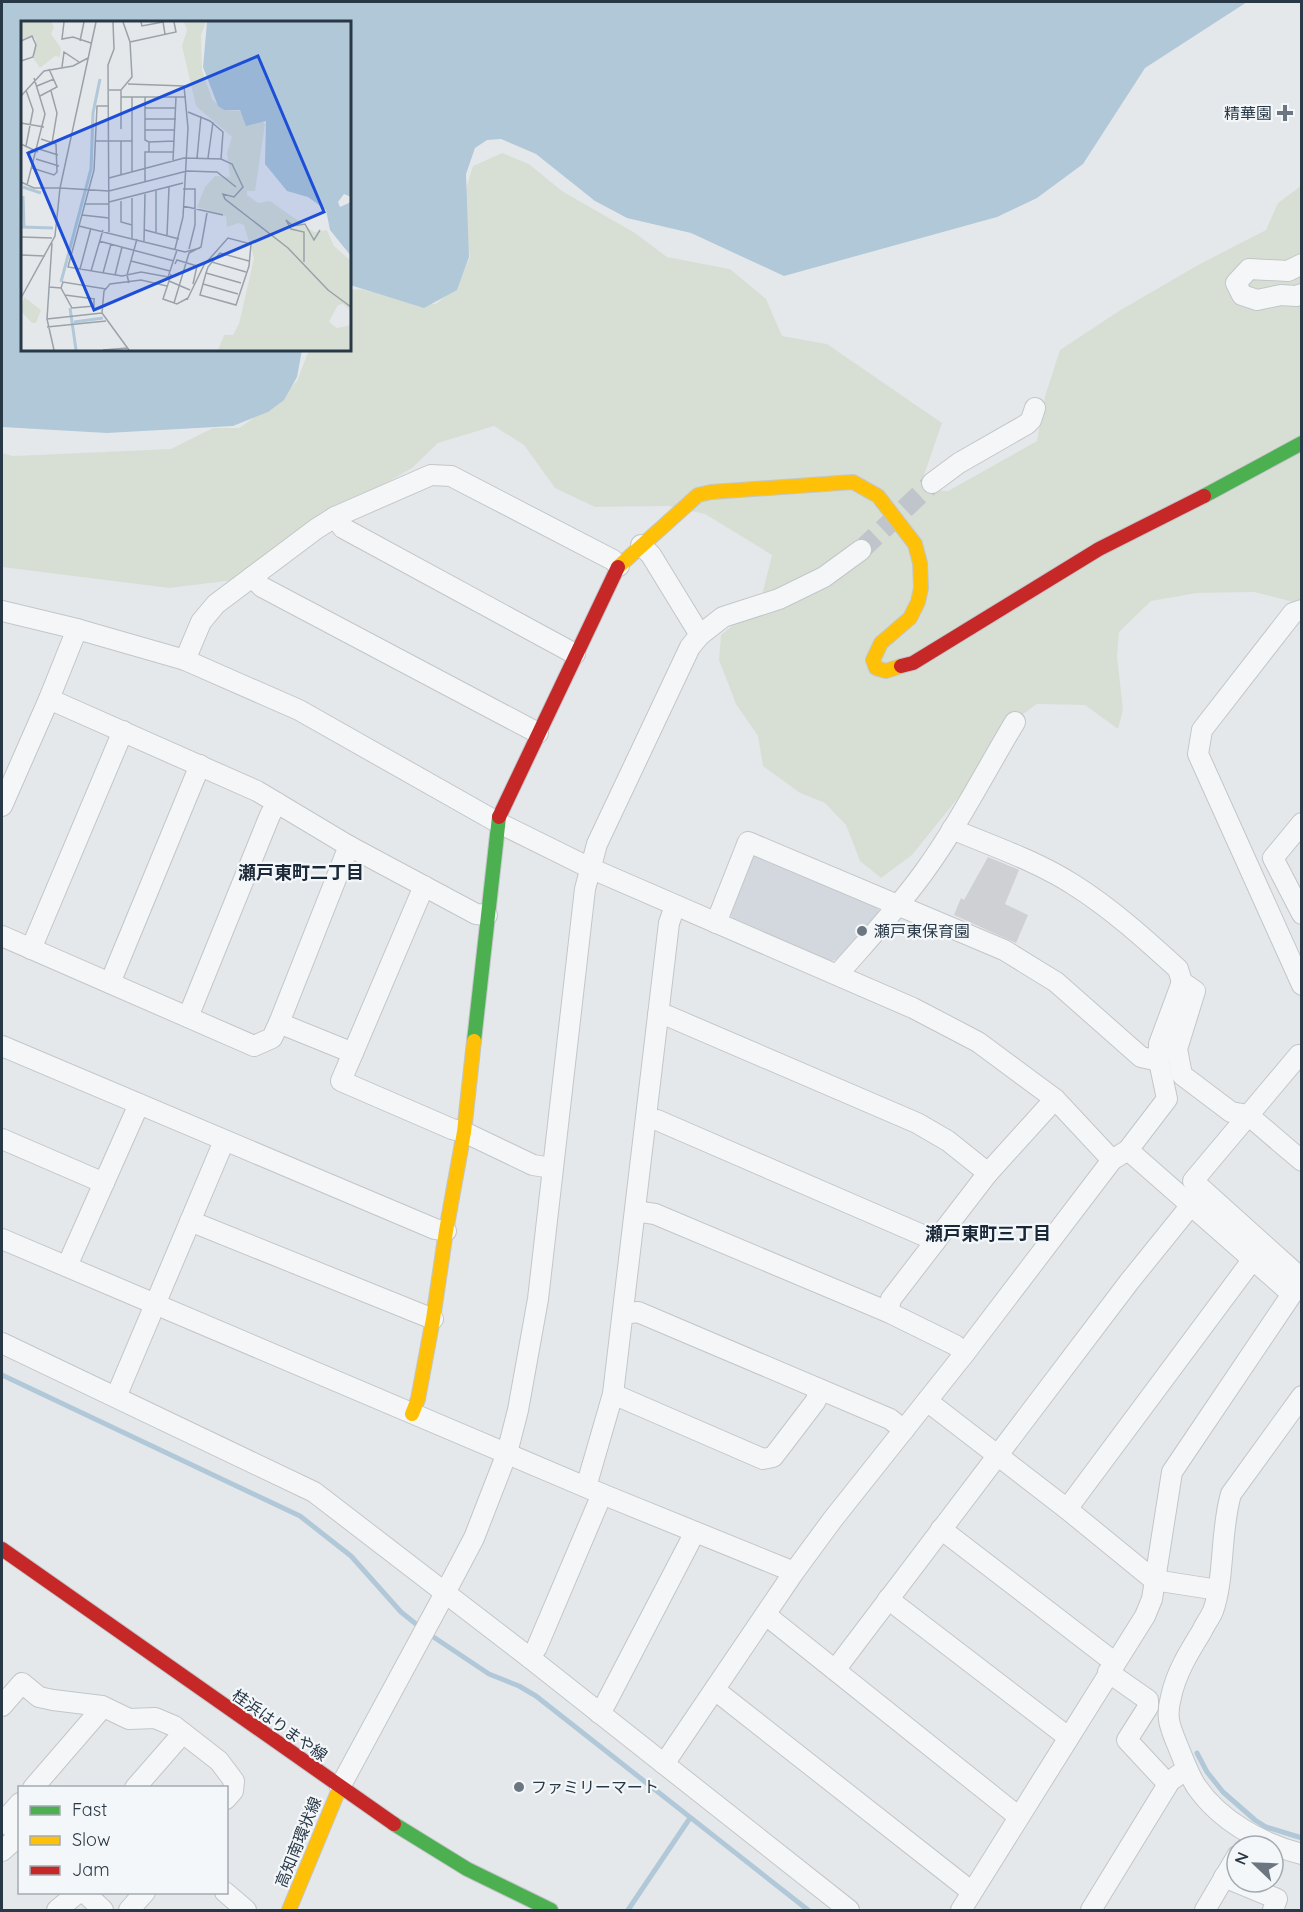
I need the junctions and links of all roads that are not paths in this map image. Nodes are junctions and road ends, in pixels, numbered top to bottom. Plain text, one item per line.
1 (1302, 264) edge
2 (1302, 294) edge
3 (1035, 408) dead end
4 (1302, 443) edge
5 (932, 483) tunnel mouth
6 (335, 517) junction
7 (641, 545) junction
8 (861, 550) tunnel mouth
9 (619, 566) junction
10 (252, 577) junction
11 (1302, 610) edge
12 (2, 611) edge
13 (77, 629) junction
14 (699, 634) junction
15 (575, 654) junction
16 (185, 660) junction
17 (49, 699) junction
18 (1015, 722) dead end
19 (123, 731) junction
20 (538, 733) junction
21 (200, 765) junction
22 (277, 803) junction
23 (2, 806) edge
24 (497, 822) junction
25 (1302, 823) edge
26 (952, 829) junction
27 (350, 846) junction
28 (590, 868) junction
29 (424, 886) junction
30 (899, 905) junction
31 (675, 906) junction
32 (1302, 914) edge
33 (487, 915) junction
34 (716, 923) junction
35 (2, 936) edge
36 (31, 949) junction
37 (838, 974) junction
38 (1182, 982) junction
39 (110, 983) junction
40 (1302, 986) edge
41 (658, 1015) junction
42 (188, 1017) junction
43 (279, 1023) junction
44 (2, 1046) edge
45 (353, 1053) junction
46 (1302, 1055) edge
47 (1159, 1061) junction
48 (1055, 1099) junction
49 (139, 1104) junction
50 (1248, 1115) junction
51 (646, 1120) junction
52 (464, 1132) junction
53 (2, 1139) edge
54 (224, 1141) junction
55 (1120, 1155) junction
56 (1302, 1161) edge
57 (552, 1168) junction
58 (988, 1173) junction
59 (104, 1183) junction
60 (1191, 1204) junction
61 (635, 1211) junction
62 (190, 1221) junction
63 (446, 1231) junction
64 (2, 1239) edge
65 (935, 1242) junction
66 (1253, 1259) junction
67 (67, 1266) junction
68 (1302, 1279) edge
69 (155, 1304) junction
70 (888, 1312) junction
71 (623, 1314) junction
72 (433, 1319) junction
73 (2, 1343) edge
74 (965, 1353) junction
75 (821, 1390) junction
76 (613, 1394) junction
77 (1302, 1396) edge
78 (116, 1397) junction
79 (927, 1401) junction
80 (412, 1414) junction
81 (904, 1430) junction
82 (507, 1453) junction
83 (997, 1456) junction
84 (594, 1490) junction
85 (1067, 1509) junction
86 (941, 1529) junction
87 (695, 1532) junction
88 (2, 1549) edge
89 (794, 1572) junction
90 (1154, 1580) junction
91 (1218, 1590) junction
92 (446, 1593) junction
93 (888, 1599) junction
94 (766, 1615) junction
95 (530, 1658) junction
96 (1111, 1667) junction
97 (835, 1670) junction
98 (715, 1690) junction
99 (2, 1706) edge
100 (103, 1707) junction
101 (599, 1713) junction
102 (183, 1733) junction
103 (1068, 1737) junction
104 (664, 1764) junction
105 (1187, 1769) junction
106 (1168, 1784) junction
107 (35, 1786) edge
108 (137, 1786) edge
109 (228, 1797) edge
110 (333, 1801) junction
111 (18, 1805) edge
112 (1018, 1817) junction
113 (3, 1820) edge
114 (18, 1833) edge
115 (1241, 1834) edge
116 (18, 1837) edge
117 (1285, 1849) edge
118 (2, 1851) edge
119 (1302, 1854) edge
120 (1224, 1877) joint
121 (972, 1892) junction
122 (80, 1894) edge
123 (82, 1894) edge
124 (144, 1894) edge
125 (226, 1894) edge
126 (57, 1911) edge
127 (104, 1911) edge
128 (129, 1911) edge
129 (246, 1911) edge
130 (289, 1911) edge
131 (551, 1911) edge
132 (849, 1911) edge
133 (961, 1911) edge
134 (1091, 1911) edge
135 (1205, 1911) edge
136 (1273, 1911) edge

1 - 2 street
3 - 5 street
4 - 7 street
6 - 9 street
6 - 10 street
6 - 15 street
7 - 9 street
7 - 14 street
8 - 14 street
9 - 15 street
10 - 16 street
10 - 20 street
11 - 40 street
12 - 13 street
13 - 16 street
13 - 17 street
14 - 28 street
15 - 20 street
16 - 24 street
17 - 19 street
17 - 23 street
18 - 26 street
19 - 21 street
19 - 36 street
20 - 24 street
21 - 22 street
21 - 39 street
22 - 27 street
22 - 42 street
24 - 28 street
24 - 33 street
25 - 32 street
26 - 30 street
26 - 38 street
27 - 29 street
27 - 43 street
28 - 31 street
28 - 57 street
29 - 33 street
29 - 45 street
30 - 34 street
30 - 37 street
30 - 47 street
31 - 34 street
31 - 41 street
33 - 52 street
34 - 37 street
35 - 36 street
36 - 39 street
37 - 48 street
38 - 47 street
38 - 50 street
39 - 42 street
41 - 51 street
41 - 58 street
42 - 43 street
43 - 45 street
44 - 49 street
45 - 52 street
46 - 50 street
47 - 55 street
48 - 55 street
48 - 58 street
49 - 54 street
49 - 59 street
50 - 56 street
50 - 68 street
51 - 61 street
51 - 65 street
52 - 57 street
52 - 63 street
53 - 59 street
54 - 62 street
54 - 63 street
55 - 60 street
55 - 74 street
57 - 82 street
58 - 65 street
59 - 67 street
60 - 66 street
60 - 83 street
61 - 70 street
61 - 71 street
62 - 69 street
62 - 72 street
63 - 72 street
64 - 67 street
65 - 70 street
66 - 85 street
66 - 90 street
67 - 69 street
69 - 78 street
69 - 80 street
70 - 74 street
71 - 75 street
71 - 76 street
72 - 80 street
73 - 78 street
74 - 79 street
75 - 76 street
75 - 81 street
76 - 84 street
77 - 91 street
78 - 92 street
79 - 81 street
79 - 83 street
80 - 82 street
81 - 89 street
82 - 84 street
82 - 92 street
83 - 85 street
83 - 86 street
84 - 87 street
84 - 95 street
85 - 90 street
86 - 93 street
86 - 96 street
87 - 89 street
87 - 101 street
88 - 110 street, 桂浜はりまや線
89 - 94 street
90 - 91 street
90 - 96 street
91 - 105 street
92 - 95 street
92 - 110 street
93 - 97 street
93 - 103 street
94 - 97 street
94 - 98 street
95 - 101 street
96 - 103 street
96 - 106 street
97 - 112 street
98 - 104 street
98 - 121 street
99 - 100 street
100 - 102 street
100 - 107 street
101 - 104 street
102 - 108 street
102 - 109 street
103 - 112 street
104 - 132 street
105 - 106 street
105 - 115 street
106 - 134 street
110 - 130 street, 高知南環状線
110 - 131 street, 桂浜はりまや線
111 - 113 street
112 - 121 street
113 - 114 street
116 - 118 street
117 - 119 street
120 - 135 street
120 - 136 street
121 - 133 street
122 - 126 street
123 - 127 street
124 - 128 street
125 - 129 street

